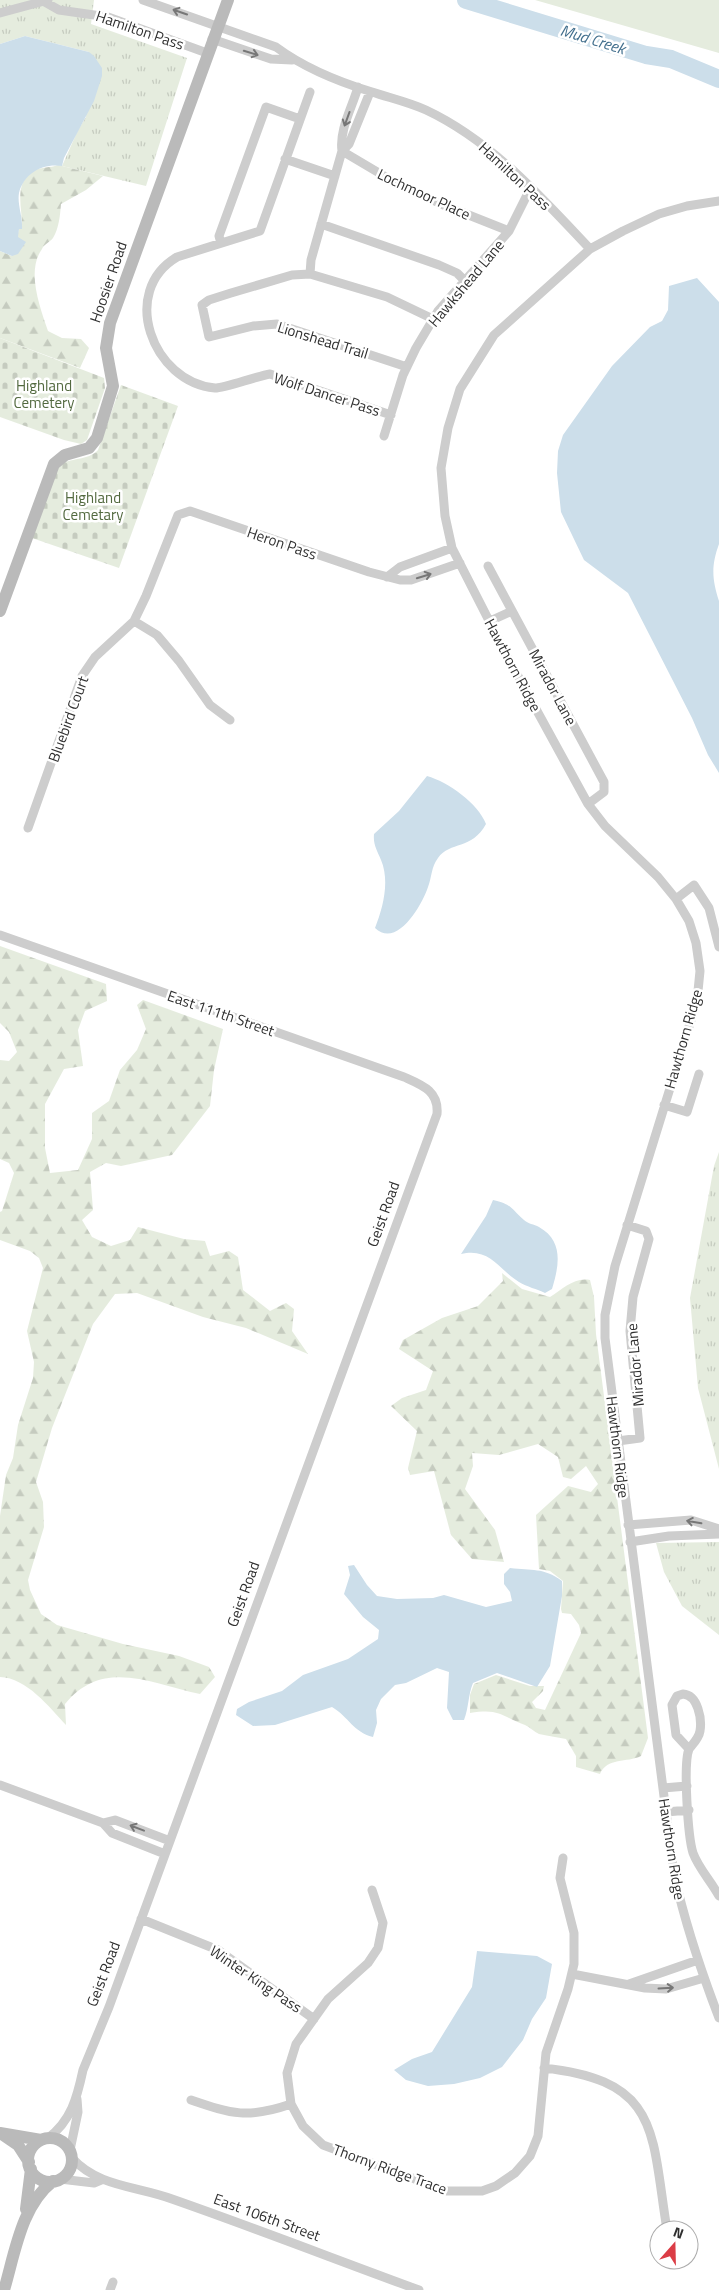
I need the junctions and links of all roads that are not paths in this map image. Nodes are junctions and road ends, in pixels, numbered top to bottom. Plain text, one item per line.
1 (143, 0) edge
2 (228, 0) edge
3 (46, 1) edge
4 (0, 13) edge
5 (217, 25) junction
6 (212, 39) junction
7 (207, 53) junction
8 (292, 60) junction
9 (358, 87) junction
10 (310, 92) dead end
11 (370, 92) junction
12 (300, 118) junction
13 (342, 151) junction
14 (285, 159) junction
15 (335, 176) junction
16 (531, 187) junction
17 (719, 201) edge
18 (321, 224) junction
19 (509, 232) junction
20 (221, 243) junction
21 (590, 249) junction
22 (310, 274) junction
23 (465, 281) junction
24 (434, 319) junction
25 (407, 367) junction
26 (391, 415) junction
27 (384, 436) dead end
28 (178, 515) joint
29 (452, 548) junction
30 (460, 563) junction
31 (488, 566) dead end
32 (386, 576) junction
33 (0, 611) edge
34 (512, 611) junction
35 (134, 621) junction
36 (490, 621) junction
37 (230, 720) dead end
38 (588, 804) junction
39 (28, 828) dead end
40 (676, 899) junction
41 (0, 935) edge
42 (719, 947) edge
43 (699, 1074) dead end
44 (436, 1100) joint
45 (664, 1105) junction
46 (628, 1225) junction
47 (618, 1441) junction
48 (628, 1526) junction
49 (719, 1529) edge
50 (719, 1534) edge
51 (630, 1542) junction
52 (689, 1749) junction
53 (0, 1785) edge
54 (687, 1786) junction
55 (663, 1788) junction
56 (689, 1810) junction
57 (666, 1812) junction
58 (103, 1823) junction
59 (170, 1841) junction
60 (165, 1854) junction
61 (563, 1858) dead end
62 (372, 1890) dead end
63 (719, 1896) edge
64 (141, 1919) junction
65 (698, 1960) junction
66 (572, 1974) junction
67 (704, 1978) junction
68 (627, 1984) junction
69 (719, 2018) edge
70 (314, 2019) junction
71 (544, 2068) junction
72 (77, 2099) junction
73 (191, 2100) dead end
74 (291, 2104) junction
75 (1, 2133) edge
76 (45, 2139) junction
77 (71, 2154) junction
78 (30, 2166) junction
79 (56, 2180) junction
80 (101, 2180) junction
81 (27, 2217) junction
82 (665, 2220) edge
83 (4, 2290) edge
84 (419, 2290) edge

5 -> 1 street, Hamilton Pass
2 - 5 street, Hoosier Road
3 - 4 street, Hamilton Pass
3 - 7 street, Hamilton Pass
5 - 6 street, Hoosier Road
5 - 8 street, Hamilton Pass
6 - 7 street, Hoosier Road
6 -> 8 street, Hamilton Pass
7 - 33 street, Hoosier Road
8 - 9 street, Hamilton Pass
9 - 11 street, Hamilton Pass
9 -> 13 street
10 - 12 street, Wolf Dancer Pass
11 - 13 street
11 - 16 street, Hamilton Pass
12 - 14 street, Wolf Dancer Pass
12 - 20 street
13 - 15 street
13 - 19 street, Lochmoor Place
14 - 15 street
14 - 20 street, Wolf Dancer Pass
15 - 18 street
16 - 19 street, Hawkshead Lane
16 - 21 street, Hamilton Pass
17 - 21 street, Hawthorn Ridge
18 - 22 street
18 - 23 street
19 - 23 street, Hawkshead Lane
20 - 26 street, Wolf Dancer Pass
21 - 29 street, Hawthorn Ridge
22 - 24 street
22 - 25 street, Lionshead Trail
23 - 24 street, Hawkshead Lane
24 - 25 street, Hawkshead Lane
25 - 26 street, Hawkshead Lane
26 - 27 street, Hawkshead Lane
28 - 32 street, Heron Pass
28 - 35 street, Bluebird Court
29 - 30 street, Hawthorn Ridge
29 - 32 street
32 -> 30 street, Heron Pass
30 - 36 street, Hawthorn Ridge
31 - 34 street, Mirador Lane
34 - 36 street
34 - 38 street, Mirador Lane
35 - 37 street
35 - 39 street, Bluebird Court
36 - 38 street, Hawthorn Ridge
38 - 40 street, Hawthorn Ridge
40 - 42 street
40 - 45 street, Hawthorn Ridge
41 - 44 street, East 111th Street
43 - 45 street
44 - 59 street, Geist Road
45 - 46 street, Hawthorn Ridge
46 - 47 street, Hawthorn Ridge
46 - 47 street, Mirador Lane
47 - 48 street, Hawthorn Ridge
49 -> 48 street
48 - 51 street, Hawthorn Ridge
50 - 51 street
51 - 55 street, Hawthorn Ridge
52 - 52 street
52 - 54 street
53 - 58 street
54 - 55 street
54 - 56 street
55 - 57 street, Hawthorn Ridge
56 - 57 street
56 - 63 street
57 - 65 street, Hawthorn Ridge
59 -> 58 street
58 - 60 street
59 - 60 street, Geist Road
60 - 64 street, Geist Road
61 - 66 street, Thorny Ridge Trace
62 - 70 street, Thorny Ridge Trace
64 - 70 street, Winter King Pass
64 - 72 street, Geist Road
65 - 67 street, Hawthorn Ridge
65 - 68 street
66 - 68 street
66 - 71 street, Thorny Ridge Trace
68 -> 67 street
67 - 69 street, Hawthorn Ridge
70 - 74 street, Thorny Ridge Trace
71 - 74 street, Thorny Ridge Trace
71 - 82 street
72 - 76 street, Geist Road
72 - 77 street, Geist Road
73 - 74 street
75 - 76 street
75 - 78 street
76 - 77 street
76 - 78 street
77 - 79 street
77 - 80 street, East 106th Street
78 - 79 street
78 - 81 street
79 - 80 street, East 106th Street
79 - 81 street
80 - 84 street, East 106th Street
81 - 83 street

